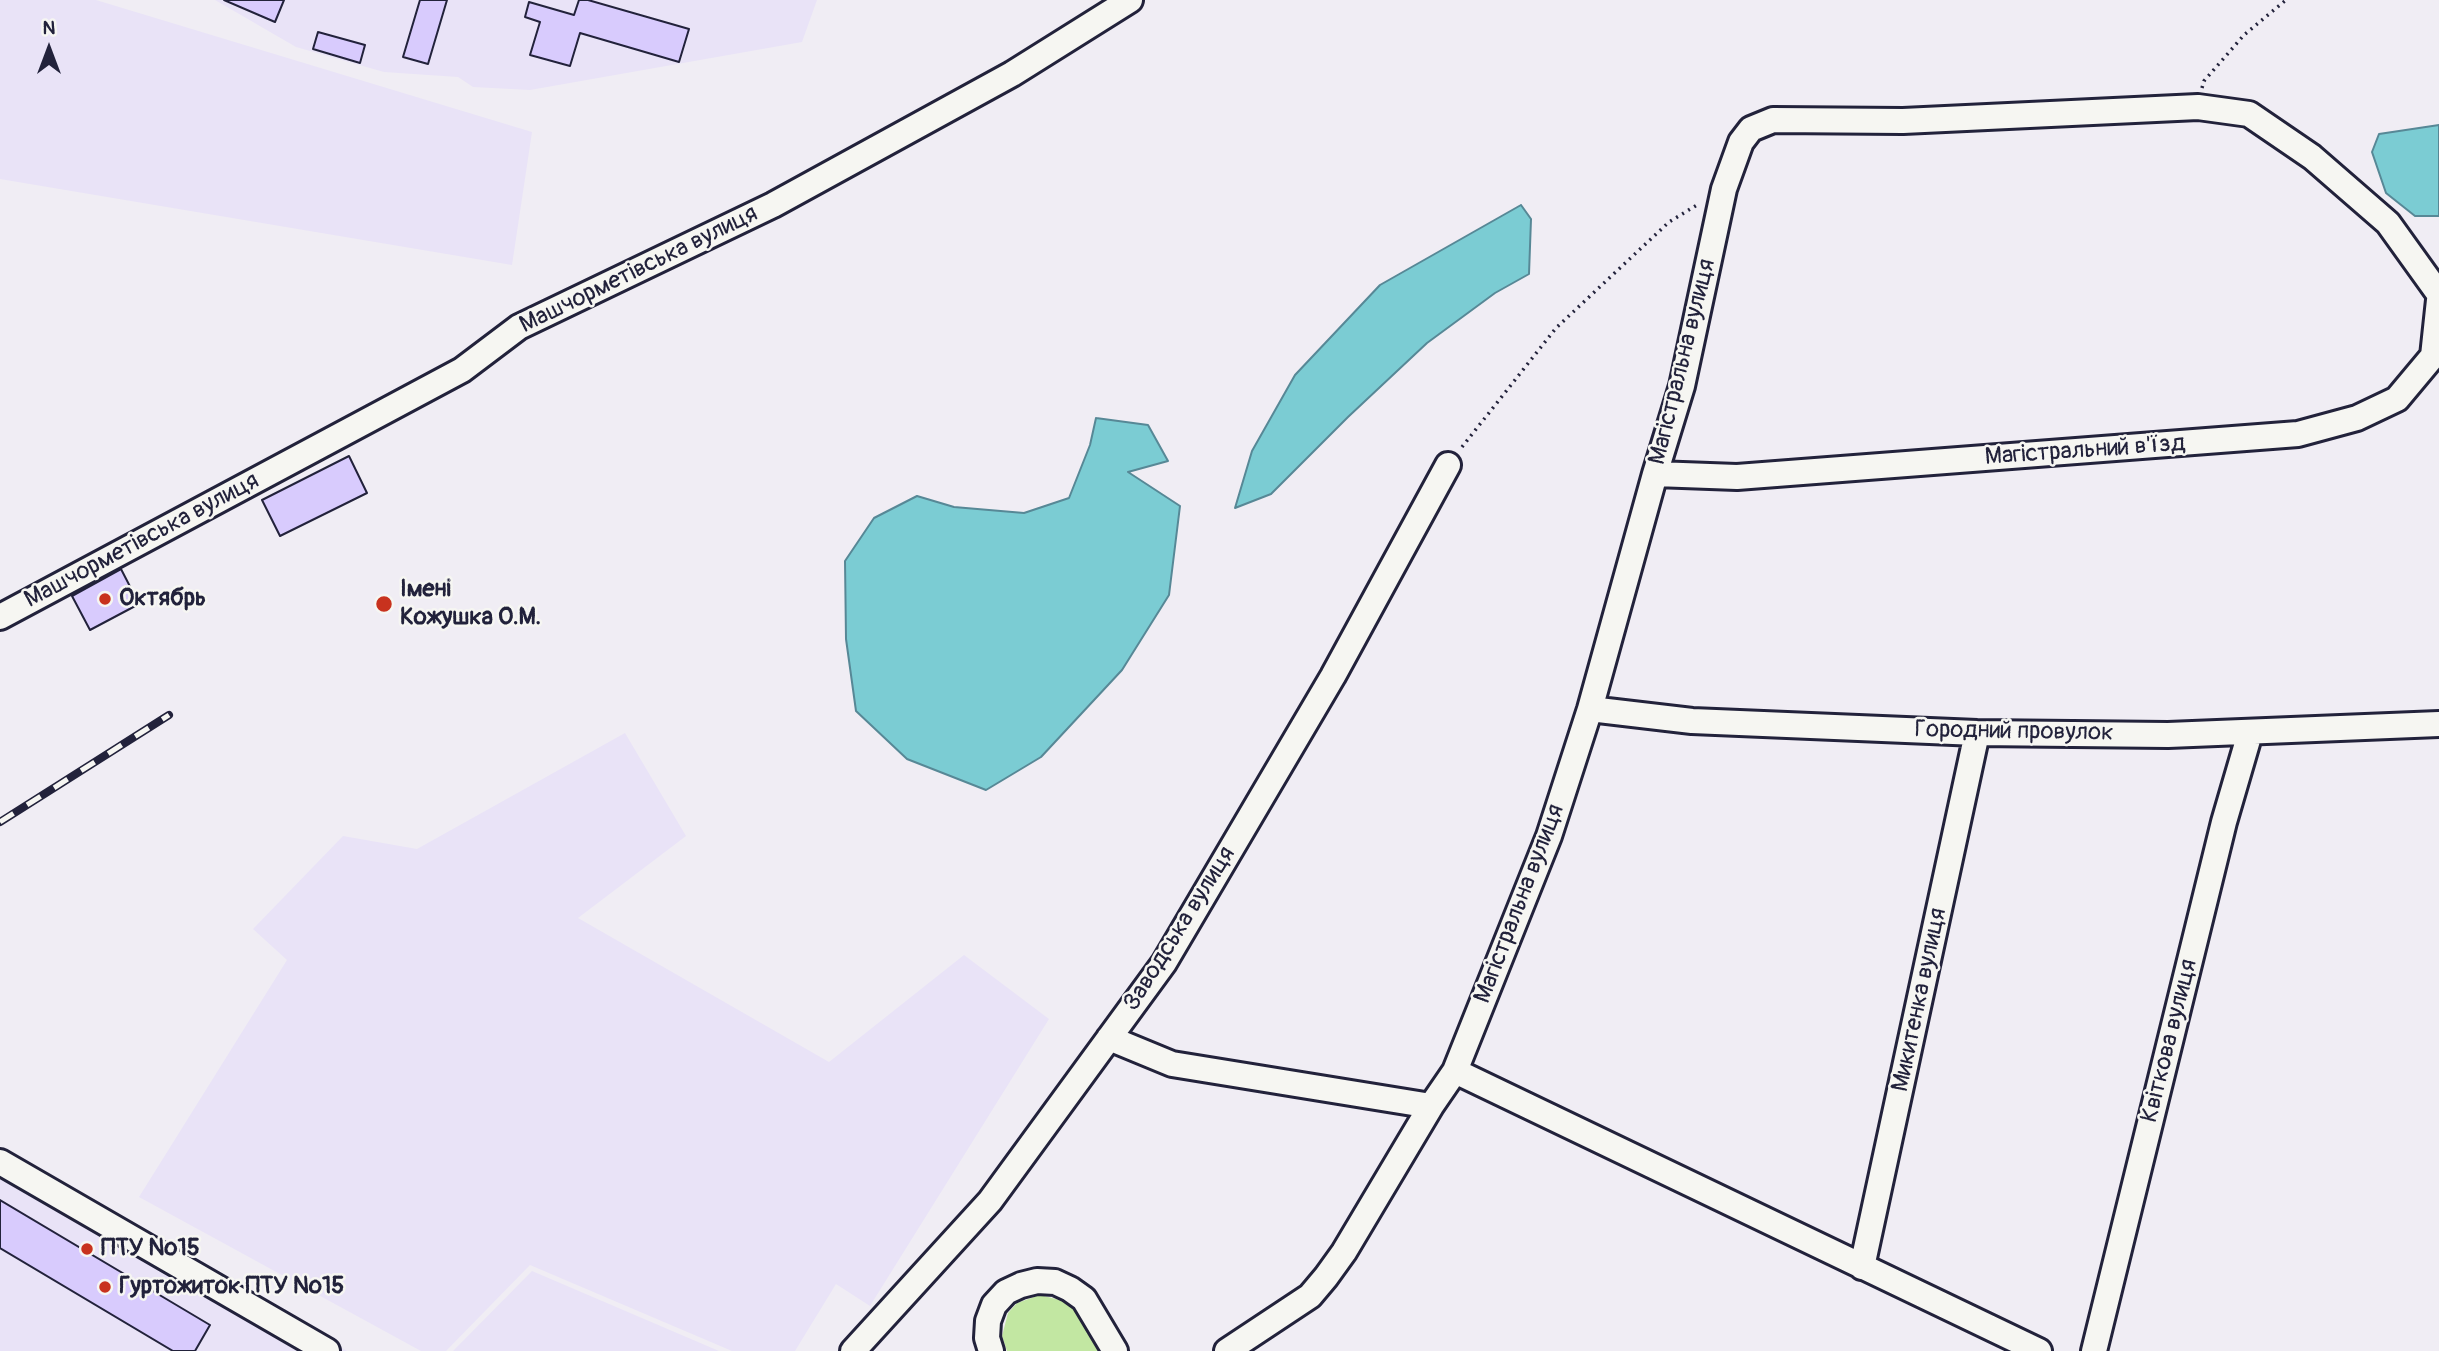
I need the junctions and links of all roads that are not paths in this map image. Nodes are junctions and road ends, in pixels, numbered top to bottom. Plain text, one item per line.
1 (1130, 0) edge
2 (2439, 294) edge
3 (2439, 300) edge
4 (1448, 465) road end
5 (1655, 474) junction
6 (0, 617) edge
7 (1590, 709) junction
8 (2439, 724) edge
9 (1977, 733) junction
10 (2250, 733) junction
11 (1109, 1038) junction
12 (1455, 1071) junction
13 (1431, 1106) junction
14 (0, 1162) edge
15 (1862, 1268) junction
16 (327, 1351) edge
17 (853, 1351) edge
18 (991, 1351) edge
19 (1115, 1351) edge
20 (1227, 1351) edge
21 (2039, 1351) edge
22 (2094, 1351) edge

1 - 6 street, Машчорметівська вулиця
2 - 5 street, Магістральна вулиця
3 - 5 street, Магістральний в'їзд
4 - 11 street, Заводська вулиця
5 - 7 street, Магістральна вулиця
7 - 9 street, Городний провулок
7 - 12 street, Магістральна вулиця
8 - 10 street, Городний провулок
9 - 10 street, Городний провулок
9 - 15 street, Микитенка вулиця
10 - 22 street, Квіткова вулиця
11 - 13 street
11 - 17 street, Заводська вулиця
12 - 13 street, Магістральна вулиця
12 - 15 street
13 - 20 street, Магістральна вулиця
14 - 16 street
15 - 21 street
18 - 19 street

